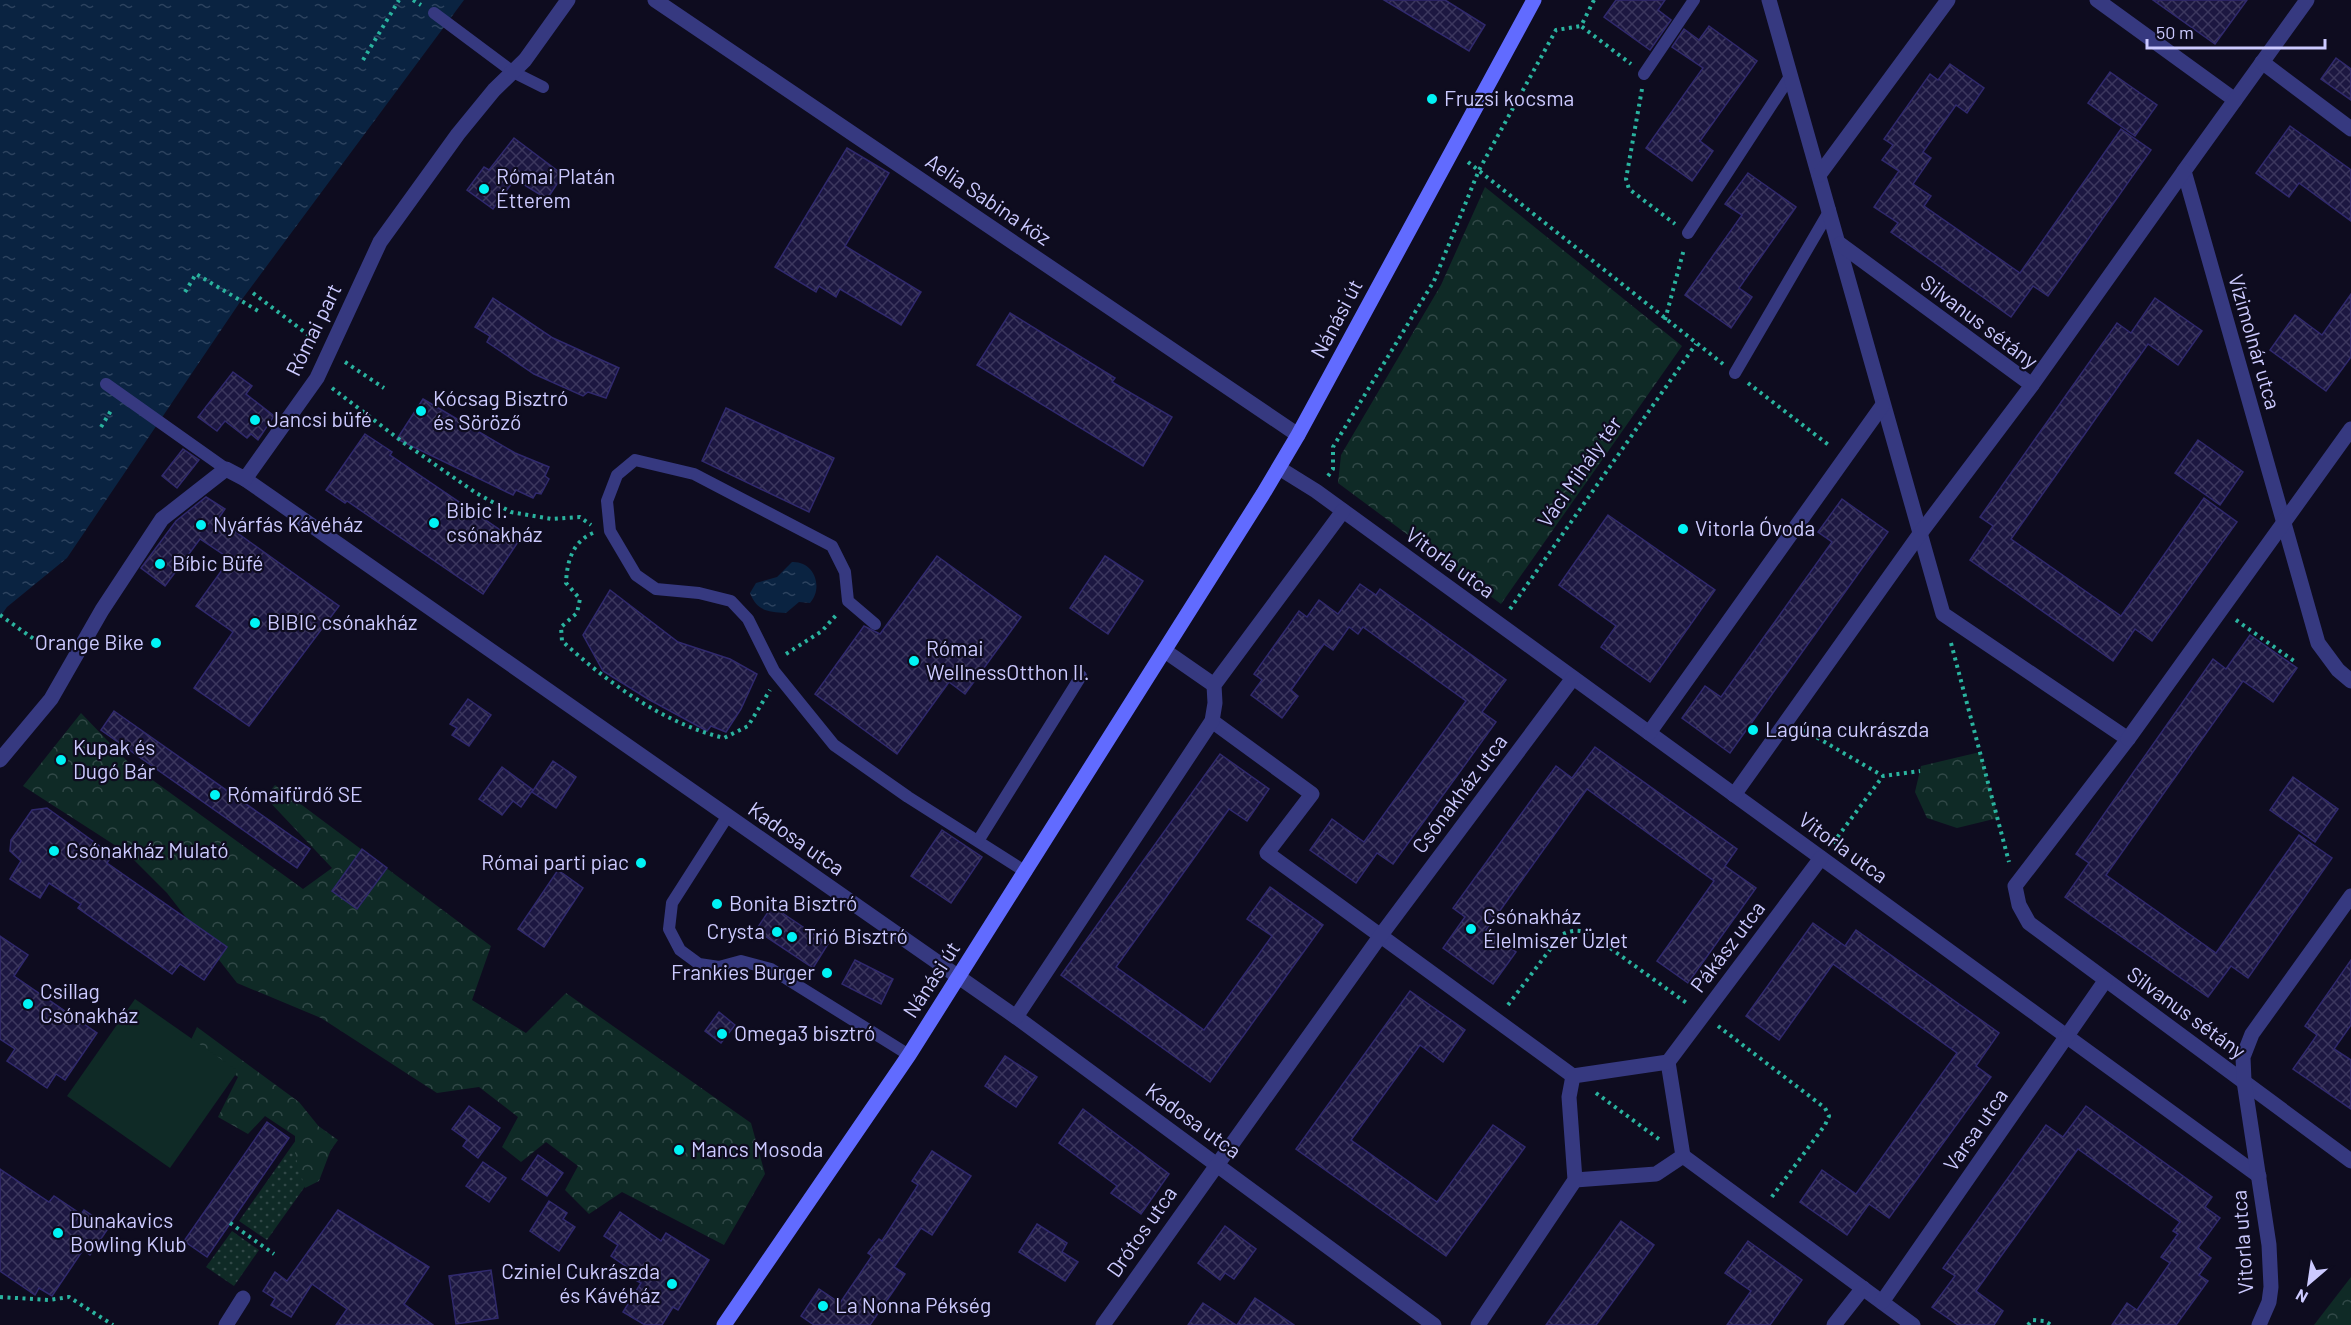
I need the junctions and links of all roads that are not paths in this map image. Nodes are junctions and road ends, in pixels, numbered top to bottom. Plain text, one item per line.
1 (567, 0) edge
2 (655, 0) edge
3 (1534, 0) edge
4 (1694, 0) edge
5 (1769, 0) edge
6 (1948, 0) edge
7 (2097, 0) edge
8 (2307, 0) edge
9 (434, 13) dead end
10 (2262, 62) junction
11 (513, 72) junction
12 (1644, 74) road end
13 (1791, 75) junction
14 (543, 87) dead end
15 (2235, 100) junction
16 (2351, 129) edge
17 (2184, 171) junction
18 (1819, 175) junction
19 (1830, 210) junction
20 (1688, 233) road end
21 (1840, 244) junction
22 (1735, 373) road end
23 (106, 384) dead end
24 (2031, 385) junction
25 (1882, 406) junction
26 (2351, 429) edge
27 (1298, 435) junction
28 (1279, 468) junction
29 (226, 469) junction
30 (245, 479) junction
31 (1344, 511) junction
32 (2284, 524) junction
33 (1919, 535) junction
34 (875, 624) dead end
35 (1165, 651) junction
36 (1081, 676) dead end
37 (1573, 678) junction
38 (2351, 681) edge
39 (1214, 685) junction
40 (1212, 721) junction
41 (1649, 733) junction
42 (2128, 739) junction
43 (0, 760) edge
44 (1734, 795) junction
45 (728, 817) junction
46 (978, 841) junction
47 (1821, 858) junction
48 (1026, 872) junction
49 (2351, 896) edge
50 (1381, 935) junction
51 (957, 978) junction
52 (2105, 981) junction
53 (1016, 1017) junction
54 (2067, 1036) junction
55 (909, 1055) junction
56 (1668, 1062) junction
57 (1573, 1076) junction
58 (2244, 1081) junction
59 (1683, 1156) junction
60 (2351, 1161) edge
61 (1217, 1164) junction
62 (2259, 1176) junction
63 (1575, 1180) junction
64 (1863, 1288) junction
65 (243, 1298) dead end
66 (1882, 1302) junction
67 (1908, 1323) edge
68 (226, 1325) edge
69 (724, 1325) edge
70 (1102, 1325) edge
71 (1434, 1325) edge
72 (1478, 1325) edge
73 (1834, 1325) edge
74 (2259, 1325) edge

1 - 11 street, Római part
2 - 27 street, Aelia Sabina köz
3 - 27 street, Nánási út
4 - 12 lane
5 - 13 street
6 - 18 street
7 - 15 street
8 - 10 street
9 - 11 lane
10 - 15 street
10 - 16 street
11 - 14 lane
11 - 30 street, Római part
13 - 18 street
13 - 20 lane
15 - 17 street
17 - 24 street
17 - 32 street, Vízimolnár utca
18 - 19 street
19 - 21 street
19 - 22 lane
21 - 24 street, Silvanus sétány
21 - 25 street
23 - 29 lane
24 - 33 street, Silvanus sétány
25 - 33 street
25 - 41 street
26 - 32 street
27 - 28 street, Nánási út
28 - 31 street, Vitorla utca
28 - 35 street, Nánási út
29 - 30 street
29 - 43 street
30 - 45 street, Kadosa utca
31 - 37 street, Vitorla utca
31 - 39 street
32 - 38 street, Vízimolnár utca
32 - 42 street
33 - 42 street
33 - 44 street
34 - 46 lane
35 - 39 street
35 - 48 street, Nánási út
36 - 46 lane
37 - 41 street, Vitorla utca
37 - 50 street, Csónakház utca
39 - 40 street
40 - 50 street
40 - 53 street
41 - 44 street, Vitorla utca
42 - 52 street, Silvanus sétány
44 - 47 street, Vitorla utca
45 - 51 street, Kadosa utca
45 - 55 lane
46 - 48 lane
47 - 54 street, Vitorla utca
47 - 56 street, Pákász utca
48 - 51 street, Nánási út
49 - 58 street
50 - 57 street
50 - 61 street, Csónakház utca
51 - 53 street, Kadosa utca
51 - 55 street, Nánási út
52 - 54 street, Varsa utca
52 - 58 street, Silvanus sétány
53 - 61 street, Kadosa utca
54 - 62 street, Vitorla utca
54 - 66 street, Varsa utca
55 - 69 street, Nánási út
56 - 57 street
56 - 59 street
57 - 63 street
58 - 60 street, Silvanus sétány
58 - 62 street
59 - 63 street
59 - 64 street
61 - 70 street, Drótos utca
61 - 71 street, Kadosa utca
62 - 74 street, Vitorla utca
63 - 72 street
64 - 66 street
64 - 73 street
65 - 68 street
66 - 67 street

